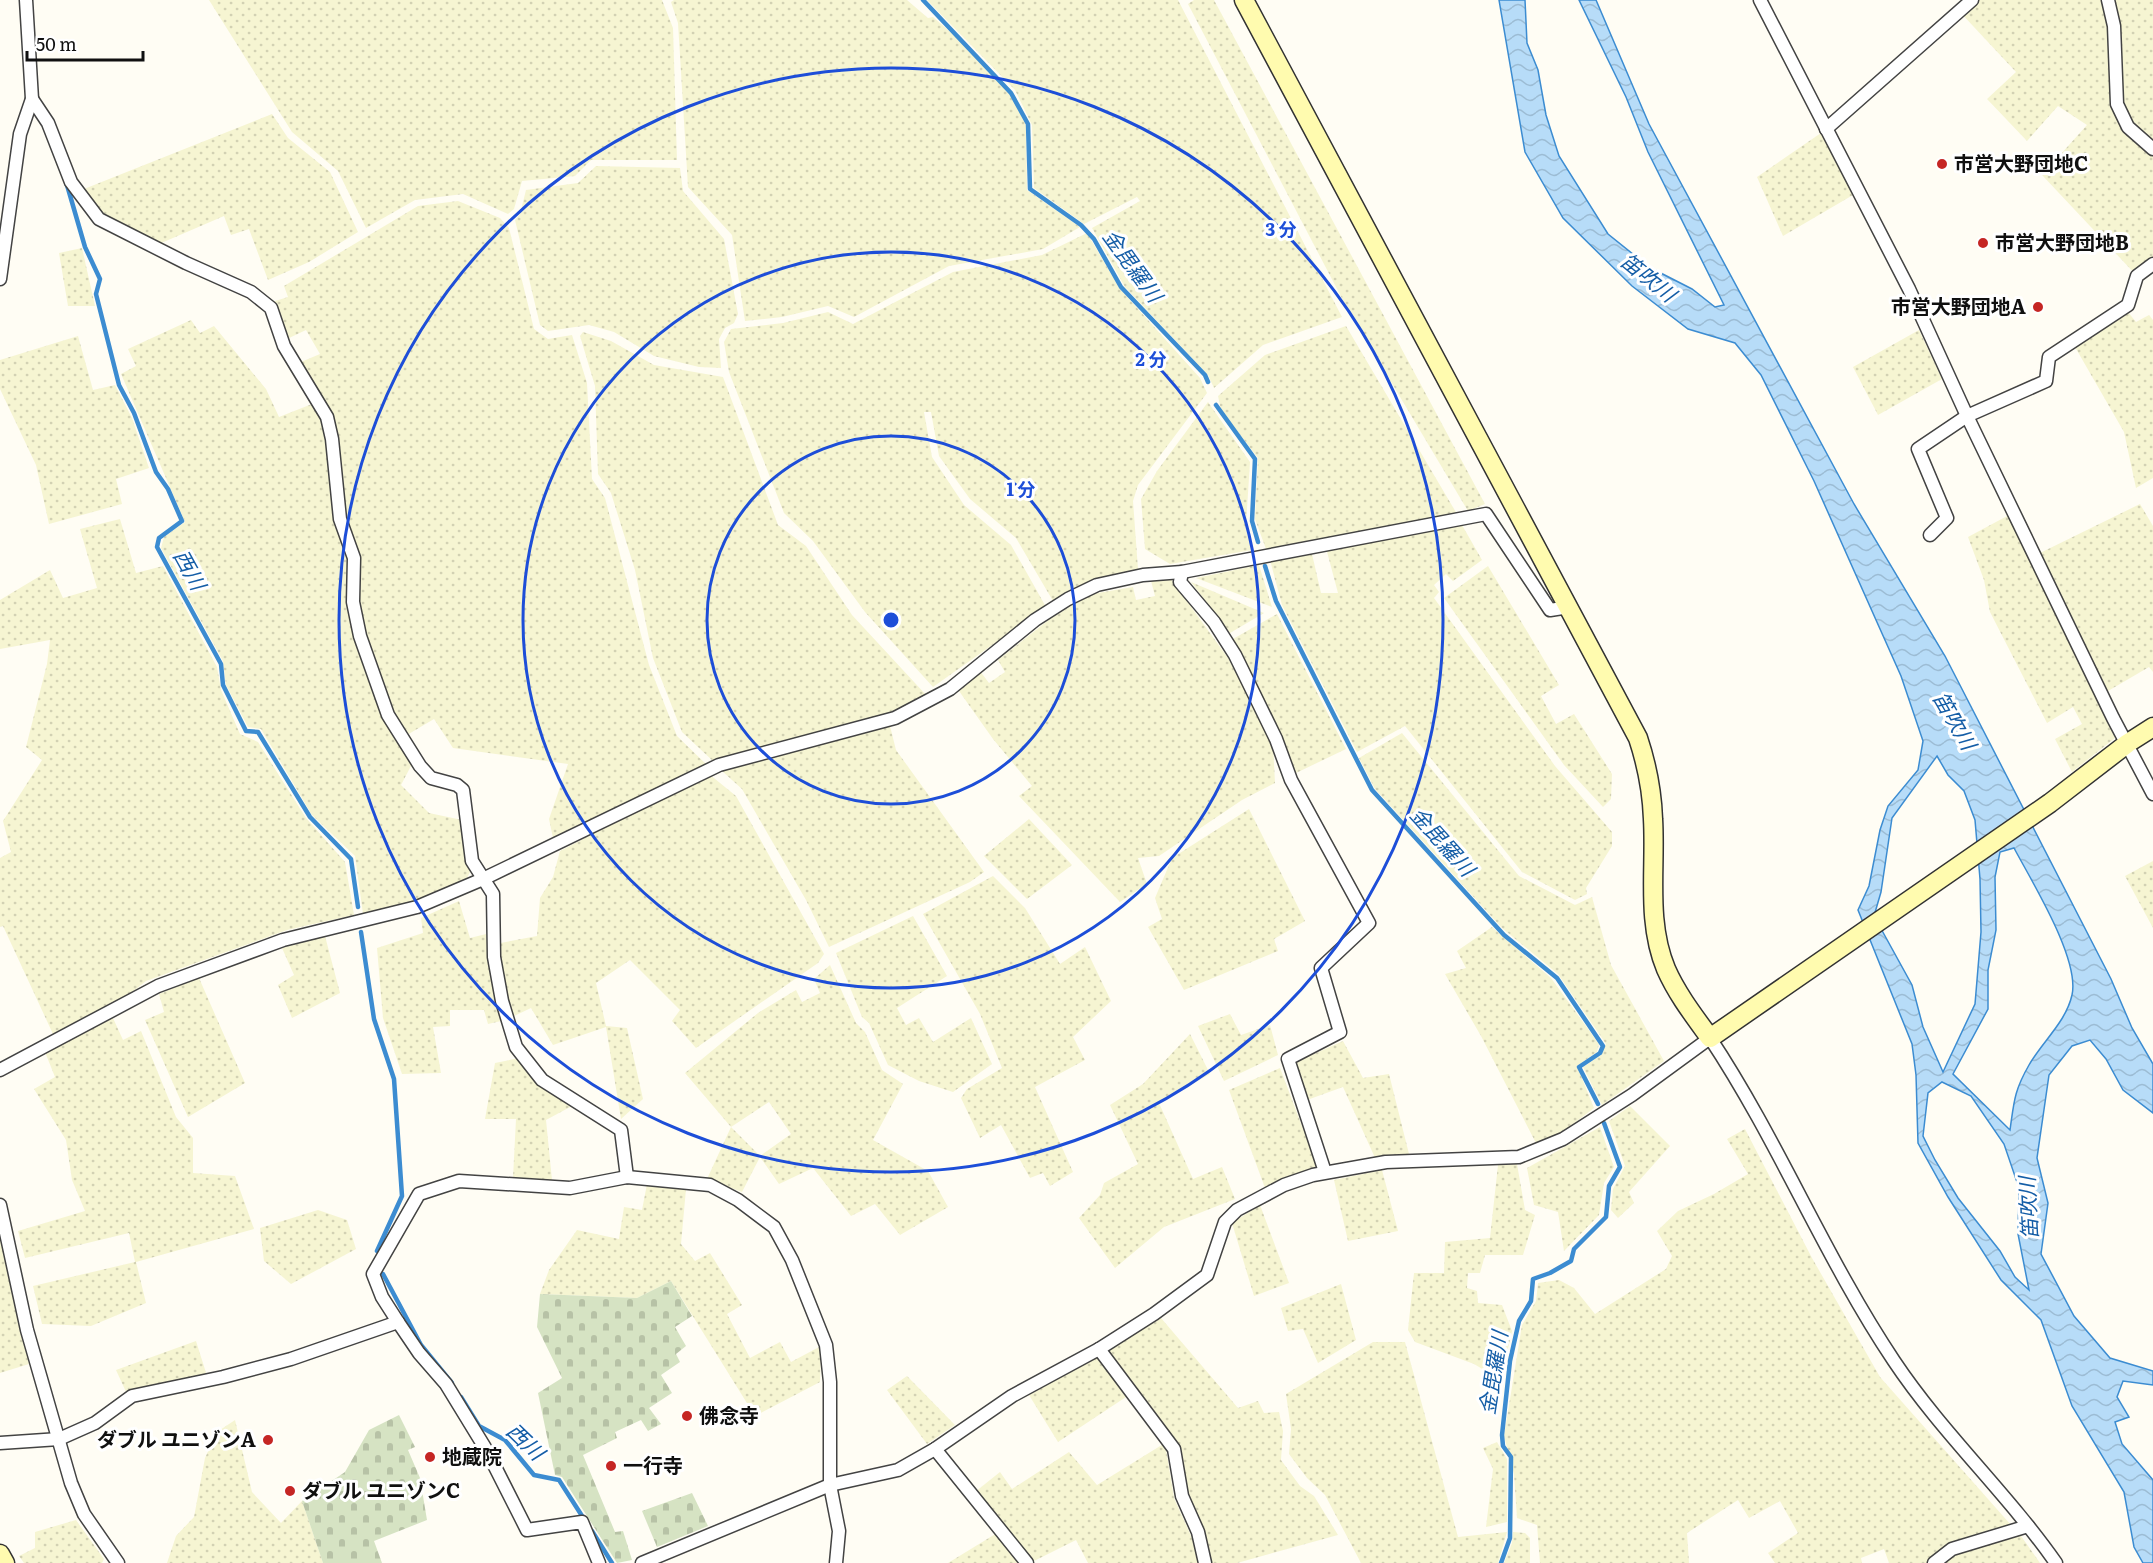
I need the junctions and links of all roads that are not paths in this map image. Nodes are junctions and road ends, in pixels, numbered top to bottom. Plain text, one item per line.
1 (26, 0) edge
2 (1244, 0) edge
3 (1760, 0) edge
4 (1972, 0) edge
5 (2108, 0) edge
6 (32, 99) junction
7 (1826, 129) junction
8 (2153, 149) edge
9 (2153, 264) edge
10 (0, 279) edge
11 (1967, 416) junction
12 (1930, 535) dead end
13 (1182, 572) junction
14 (1569, 607) junction
15 (2153, 727) edge
16 (2128, 743) junction
17 (2153, 794) edge
18 (483, 879) junction
19 (1710, 1038) junction
20 (0, 1070) edge
21 (1325, 1172) junction
22 (627, 1177) junction
23 (0, 1204) edge
24 (398, 1322) junction
25 (1099, 1349) junction
26 (59, 1439) junction
27 (0, 1443) edge
28 (935, 1449) junction
29 (830, 1485) junction
30 (2028, 1526) junction
31 (0, 1554) edge
32 (5, 1563) edge
33 (118, 1563) edge
34 (599, 1563) edge
35 (642, 1563) edge
36 (836, 1563) edge
37 (1027, 1563) edge
38 (1205, 1563) edge
39 (1934, 1563) edge
40 (2056, 1563) edge

1 - 6 street
2 - 14 street
3 - 7 street
4 - 7 street
5 - 8 street
6 - 10 street
6 - 18 street
7 - 11 street
9 - 11 street
11 - 12 street
11 - 16 street
13 - 14 street
13 - 18 street
13 - 21 street
14 - 19 street
15 - 16 street
16 - 17 street
16 - 19 street
18 - 20 street
18 - 22 street
19 - 21 street
19 - 30 street
21 - 25 street
22 - 24 street
22 - 29 street
23 - 26 street
24 - 26 street
24 - 34 street
25 - 28 street
25 - 38 street
26 - 27 street
26 - 33 street
28 - 29 street
28 - 37 street
29 - 35 street
29 - 36 street
30 - 39 street
30 - 40 street
31 - 32 street

